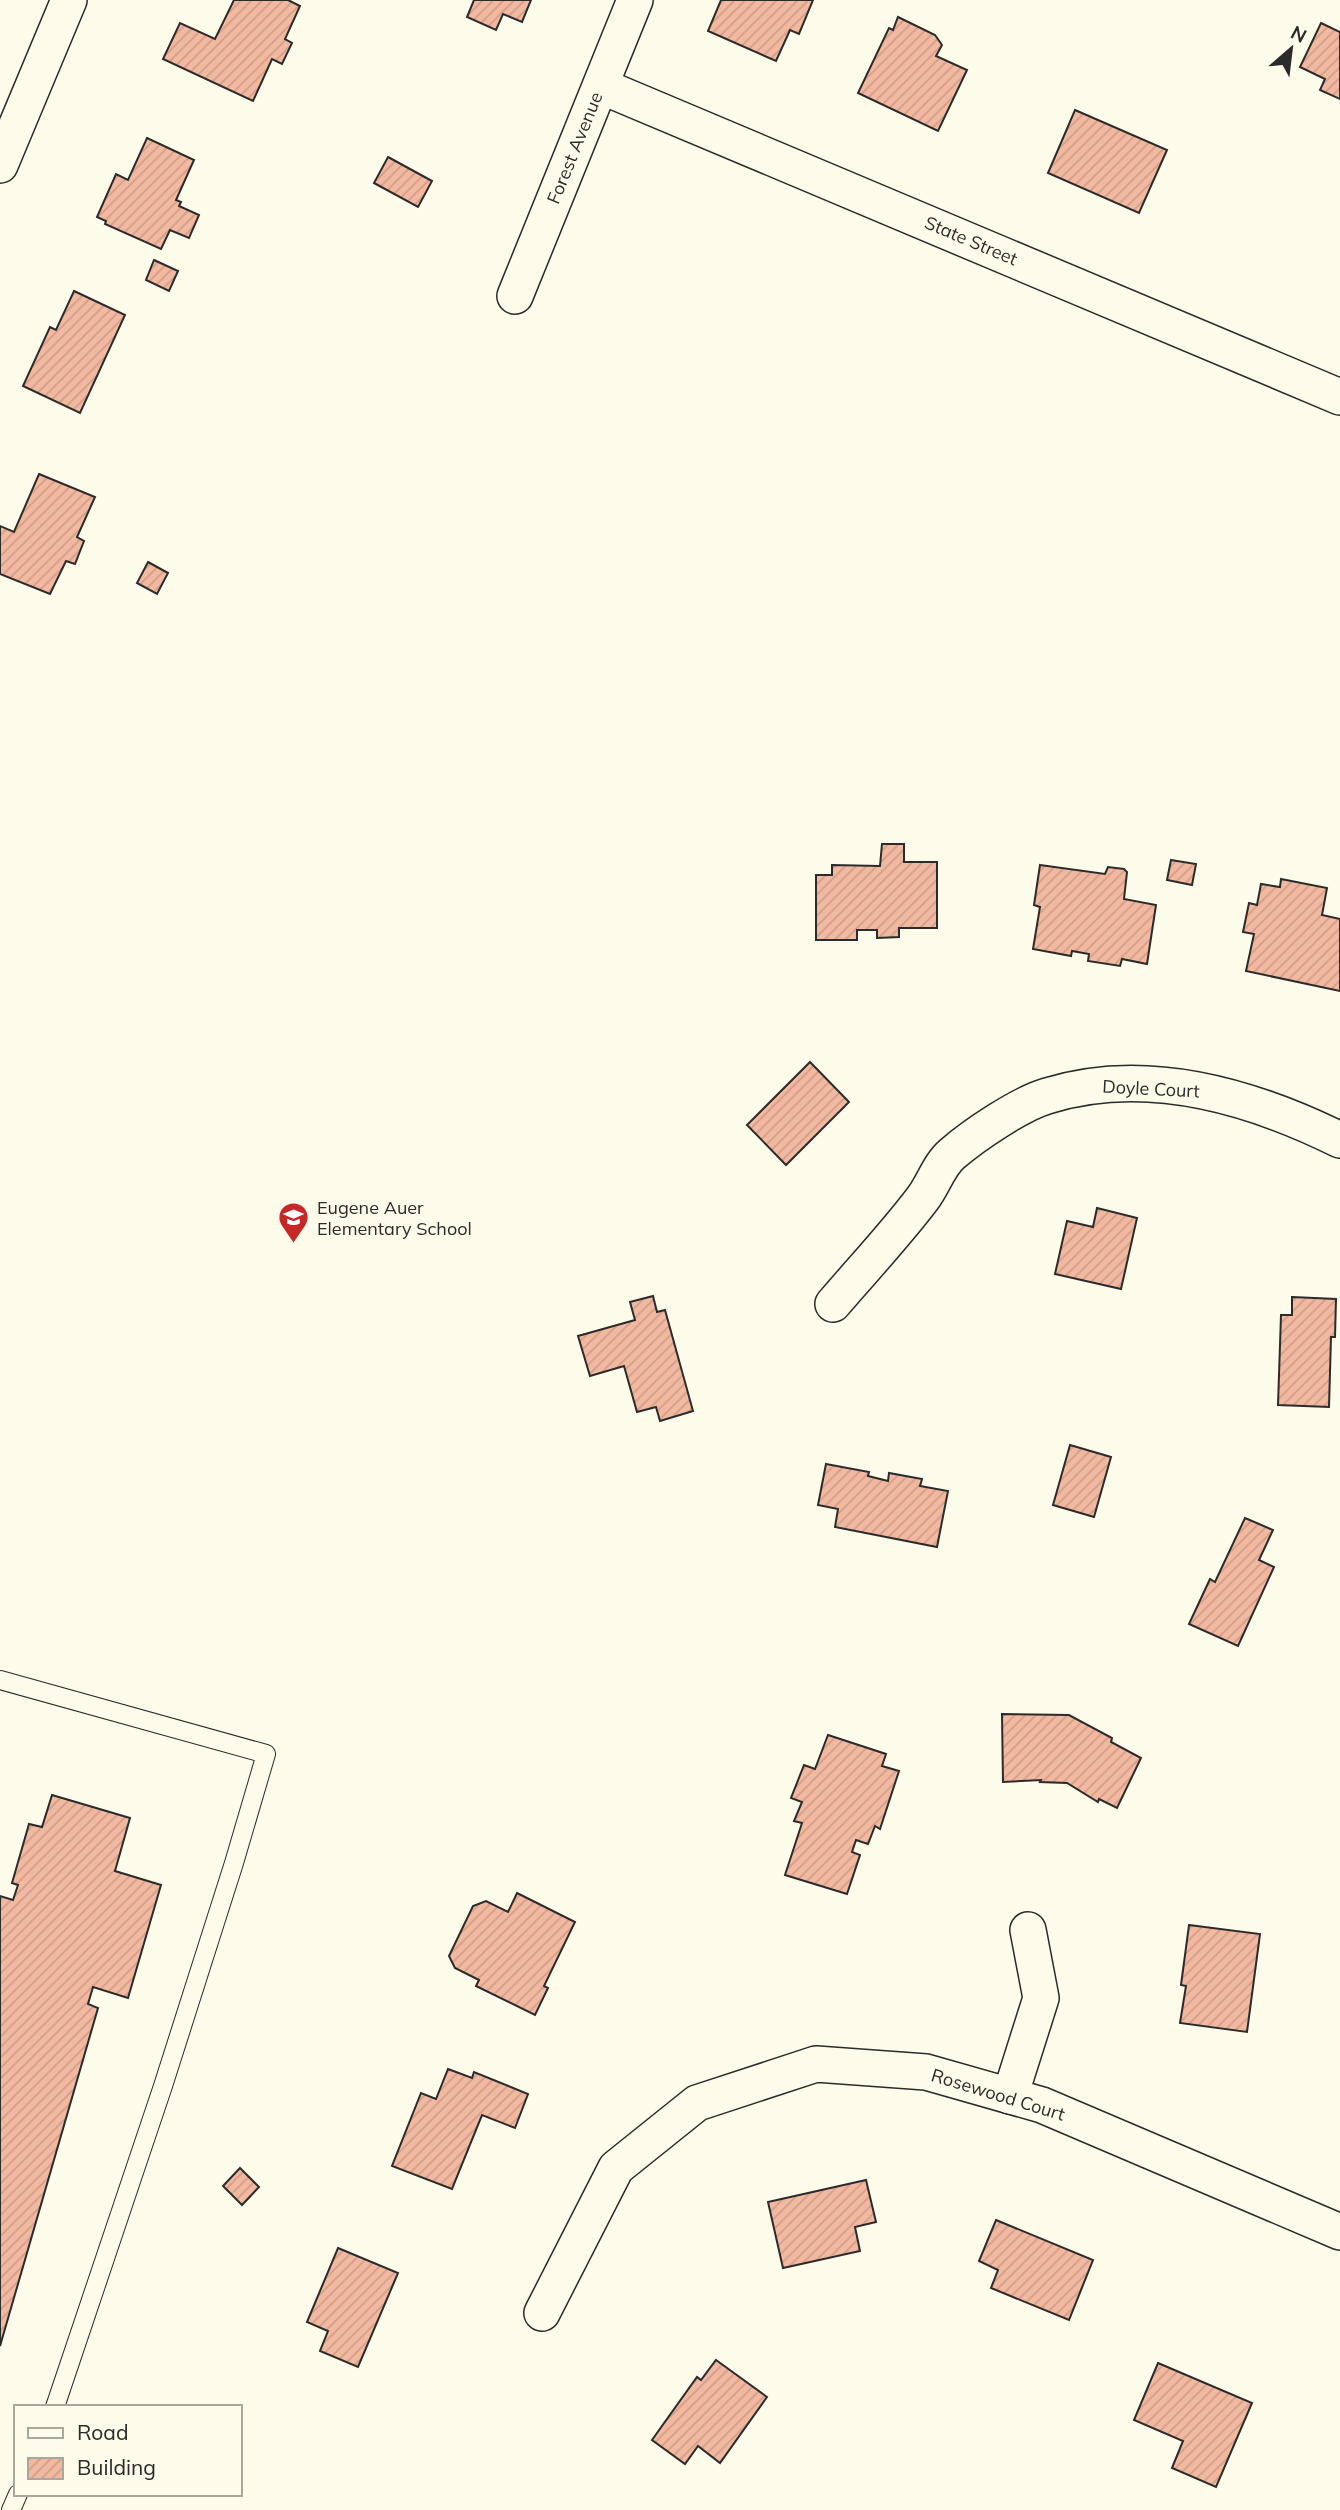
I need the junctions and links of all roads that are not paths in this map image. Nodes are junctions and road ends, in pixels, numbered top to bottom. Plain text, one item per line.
1 (69, 0) edge
2 (635, 0) edge
3 (601, 86) junction
4 (0, 165) edge
5 (515, 296) dead end
6 (1340, 397) edge
7 (1340, 1140) edge
8 (833, 1304) dead end
9 (0, 1679) edge
10 (1028, 1930) dead end
11 (1010, 2096) junction
12 (1340, 2232) edge
13 (542, 2313) dead end
14 (56, 2405) edge

1 - 4 street
2 - 3 street, Forest Avenue
3 - 5 street, Forest Avenue
3 - 6 street, State Street
7 - 8 street, Doyle Court
9 - 14 lane
10 - 11 street
11 - 12 street, Rosewood Court
11 - 13 street, Rosewood Court

